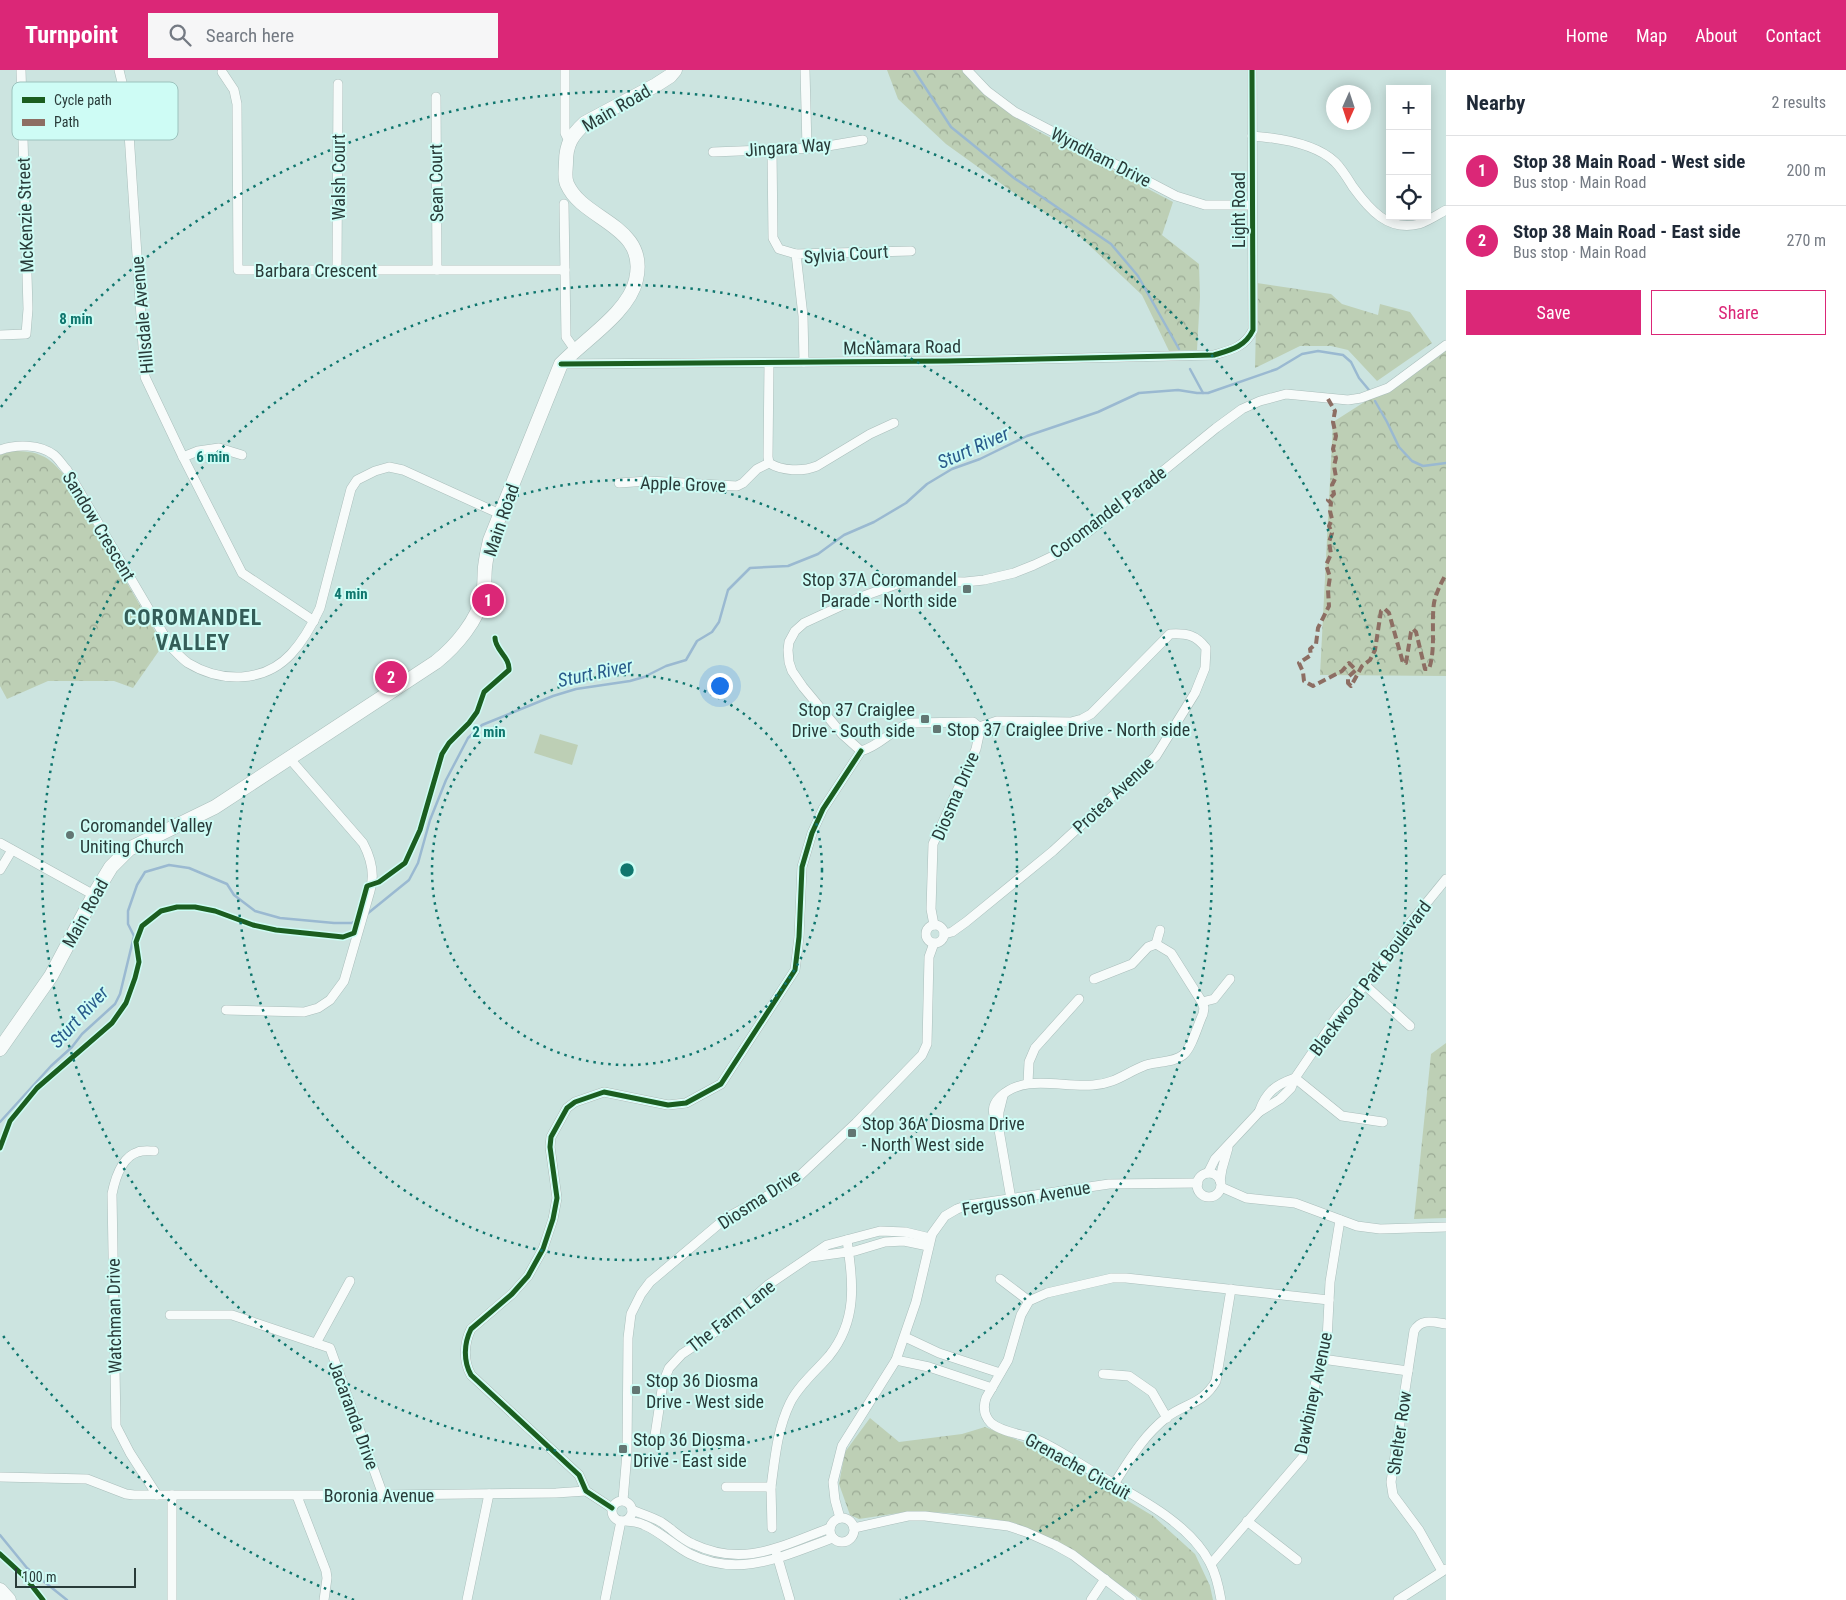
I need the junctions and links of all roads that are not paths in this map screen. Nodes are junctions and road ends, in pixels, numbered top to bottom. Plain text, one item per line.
1 (565, 70) edge
2 (675, 70) edge
3 (805, 70) edge
4 (967, 70) edge
5 (1252, 70) edge
6 (222, 72) dead end
7 (338, 84) dead end
8 (436, 97) dead end
9 (1252, 136) junction
10 (23, 140) edge
11 (129, 140) edge
12 (863, 140) dead end
13 (569, 141) junction
14 (807, 148) junction
15 (772, 150) junction
16 (713, 152) dead end
17 (564, 204) dead end
18 (1252, 205) junction
19 (1446, 210) edge
20 (911, 251) dead end
21 (796, 254) junction
22 (337, 270) junction
23 (437, 270) junction
24 (565, 270) junction
25 (0, 335) edge
26 (1242, 345) joint
27 (1446, 345) edge
28 (574, 350) junction
29 (804, 362) junction
30 (769, 363) junction
31 (561, 364) junction
32 (894, 423) dead end
33 (0, 450) edge
34 (242, 455) dead end
35 (183, 457) junction
36 (769, 463) junction
37 (619, 483) dead end
38 (500, 514) junction
39 (314, 621) junction
40 (979, 727) junction
41 (861, 751) junction
42 (290, 758) junction
43 (0, 843) edge
44 (12, 850) junction
45 (0, 870) edge
46 (1446, 879) edge
47 (94, 895) junction
48 (934, 925) junction
49 (1160, 930) dead end
50 (944, 934) junction
51 (934, 943) junction
52 (1156, 944) junction
53 (1094, 979) dead end
54 (1230, 979) dead end
55 (1365, 985) junction
56 (1079, 999) dead end
57 (1202, 1002) junction
58 (226, 1010) dead end
59 (1410, 1026) dead end
60 (0, 1049) edge
61 (1294, 1078) junction
62 (1028, 1083) junction
63 (1383, 1122) dead end
64 (1228, 1148) junction
65 (154, 1151) dead end
66 (1208, 1173) junction
67 (1198, 1183) junction
68 (1220, 1184) junction
69 (1011, 1198) junction
70 (1340, 1220) junction
71 (1446, 1227) edge
72 (847, 1240) junction
73 (929, 1242) junction
74 (848, 1252) junction
75 (809, 1258) junction
76 (1000, 1279) dead end
77 (350, 1281) dead end
78 (1231, 1289) junction
79 (1329, 1300) junction
80 (1029, 1301) junction
81 (170, 1315) dead end
82 (1446, 1324) edge
83 (905, 1338) junction
84 (316, 1343) junction
85 (1322, 1359) junction
86 (896, 1360) junction
87 (1408, 1371) junction
88 (1000, 1373) junction
89 (1103, 1374) dead end
90 (992, 1388) junction
91 (1167, 1418) junction
92 (654, 1442) dead end
93 (0, 1477) edge
94 (1114, 1484) junction
95 (726, 1487) dead end
96 (772, 1487) junction
97 (586, 1491) junction
98 (489, 1494) junction
99 (157, 1495) junction
100 (172, 1495) junction
101 (383, 1495) junction
102 (297, 1496) junction
103 (623, 1500) junction
104 (612, 1508) junction
105 (632, 1510) junction
106 (840, 1518) junction
107 (624, 1521) junction
108 (1247, 1521) junction
109 (772, 1528) dead end
110 (830, 1528) junction
111 (854, 1528) junction
112 (833, 1538) junction
113 (777, 1553) junction
114 (1297, 1560) dead end
115 (1211, 1564) junction
116 (1444, 1570) edge
117 (1105, 1579) junction
118 (0, 1590) edge
119 (9, 1600) edge
120 (172, 1600) edge
121 (324, 1600) edge
122 (467, 1600) edge
123 (605, 1600) edge
124 (790, 1600) edge
125 (1090, 1600) edge
126 (1132, 1600) edge
127 (1221, 1600) edge
128 (1398, 1600) edge

1 - 13 street
2 - 13 main road, Main Road
3 - 14 street
4 - 18 street, Wyndham Drive
5 - 9 street, Light Road
6 - 22 street, Barbara Crescent
7 - 22 street, Walsh Court
8 - 23 street, Sean Court
9 - 18 street, Light Road
9 - 19 street
10 - 25 street, McKenzie Street
11 - 35 street, Hillsdale Avenue
12 - 14 street, Jingara Way
13 - 28 main road, Main Road
14 - 15 street, Jingara Way
15 - 16 street, Jingara Way
15 - 21 street
17 - 24 street
18 - 26 street, Light Road
20 - 21 street, Sylvia Court
21 - 29 street, Sylvia Court
22 - 23 street, Barbara Crescent
23 - 24 street, Barbara Crescent
24 - 28 street
26 - 29 street, McNamara Road
27 - 41 street, Coromandel Parade
28 - 31 main road, Main Road
29 - 30 street, McNamara Road
30 - 31 street, McNamara Road
30 - 36 street
31 - 38 main road, Main Road
32 - 36 street
33 - 39 street, Sandow Crescent
34 - 35 street
35 - 39 street, Hillsdale Avenue
36 - 37 street, Apple Grove
38 - 39 street, Sandow Crescent
38 - 42 main road, Main Road
40 - 41 street
40 - 48 street, Diosma Drive
40 - 50 street, Protea Avenue
41 - 97 street
42 - 47 main road, Main Road
42 - 58 street
43 - 44 street
44 - 45 street
44 - 47 street
46 - 55 street, Blackwood Park Boulevard
47 - 60 main road, Main Road
48 - 50 street
48 - 51 street
49 - 52 street
50 - 51 street
51 - 103 street, Diosma Drive
52 - 53 street
52 - 57 street
54 - 57 street
55 - 59 street
55 - 61 street, Blackwood Park Boulevard
56 - 62 street
57 - 62 street
61 - 63 street
61 - 64 street, Blackwood Park Boulevard
62 - 69 street
64 - 66 street, Blackwood Park Boulevard
64 - 68 street, Blackwood Park Boulevard
65 - 99 street, Watchman Drive
66 - 67 street
66 - 68 street
67 - 68 street
67 - 69 street, Fergusson Avenue
68 - 70 street
69 - 73 street, Fergusson Avenue
70 - 71 street
70 - 79 street, Dawbiney Avenue
72 - 73 street, The Farm Lane
72 - 74 street
72 - 75 street, The Farm Lane
73 - 74 street, The Farm Lane
73 - 83 street, Fergusson Avenue
74 - 75 street, The Farm Lane
74 - 96 street
75 - 92 street, The Farm Lane
76 - 80 street
77 - 84 street
78 - 79 street
78 - 80 street
78 - 91 street
79 - 85 street, Dawbiney Avenue
80 - 88 street, Grenache Circuit
81 - 84 street, Jacaranda Drive
82 - 87 street, Shelter Row
83 - 86 street, Fergusson Avenue
83 - 88 street
84 - 101 street, Jacaranda Drive
85 - 87 street, Shelter Row
85 - 108 street, Dawbiney Avenue
86 - 90 street
86 - 106 street, Fergusson Avenue
87 - 116 street, Shelter Row
88 - 90 street, Grenache Circuit
89 - 91 street
90 - 94 street, Grenache Circuit
91 - 94 street
93 - 99 street, Boronia Avenue
94 - 115 street, Grenache Circuit
95 - 96 street
96 - 109 street
97 - 98 street, Boronia Avenue
97 - 104 street
98 - 101 street, Boronia Avenue
98 - 122 street
99 - 100 street, Boronia Avenue
100 - 102 street, Boronia Avenue
100 - 120 street
101 - 102 street, Boronia Avenue
102 - 121 street
103 - 104 street
103 - 105 street
104 - 107 street
105 - 107 street
105 - 113 street
106 - 110 street
106 - 111 street
107 - 113 street
107 - 123 street
108 - 114 street
108 - 115 street, Dawbiney Avenue
110 - 112 street
110 - 113 street
111 - 112 street
111 - 117 street
112 - 113 street
113 - 124 street
115 - 127 street, Grenache Circuit
116 - 128 street
117 - 125 street
117 - 126 street
118 - 119 main road

